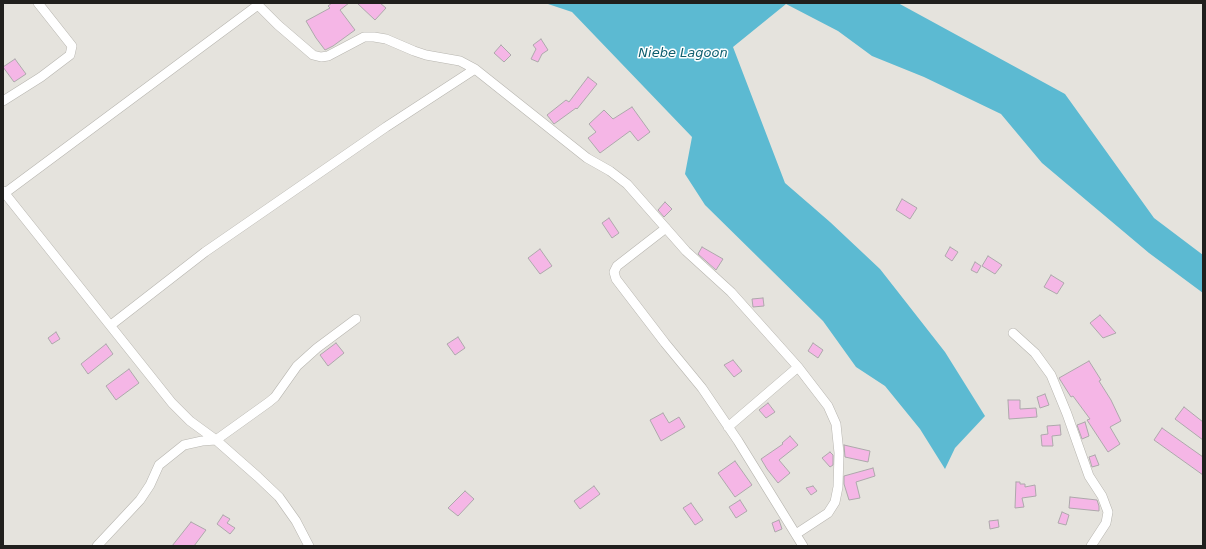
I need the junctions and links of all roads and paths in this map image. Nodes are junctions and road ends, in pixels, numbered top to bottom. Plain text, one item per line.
1 (38, 3) edge
2 (257, 4) edge
3 (475, 69) junction
4 (3, 101) edge
5 (4, 192) edge
6 (666, 228) junction
7 (356, 319) dead end
8 (111, 325) junction
9 (1013, 333) dead end
10 (798, 368) junction
11 (728, 427) junction
12 (216, 440) junction
13 (796, 534) junction
14 (97, 546) edge
15 (309, 546) edge
16 (803, 546) edge
17 (1091, 546) edge

1 - 4 street
2 - 3 street
2 - 5 street
3 - 6 street
3 - 8 street
5 - 8 street
6 - 10 street
6 - 11 street
7 - 12 street
8 - 12 street
9 - 17 street
10 - 11 street
10 - 13 street
11 - 13 street
12 - 14 street
12 - 15 street
13 - 16 street

